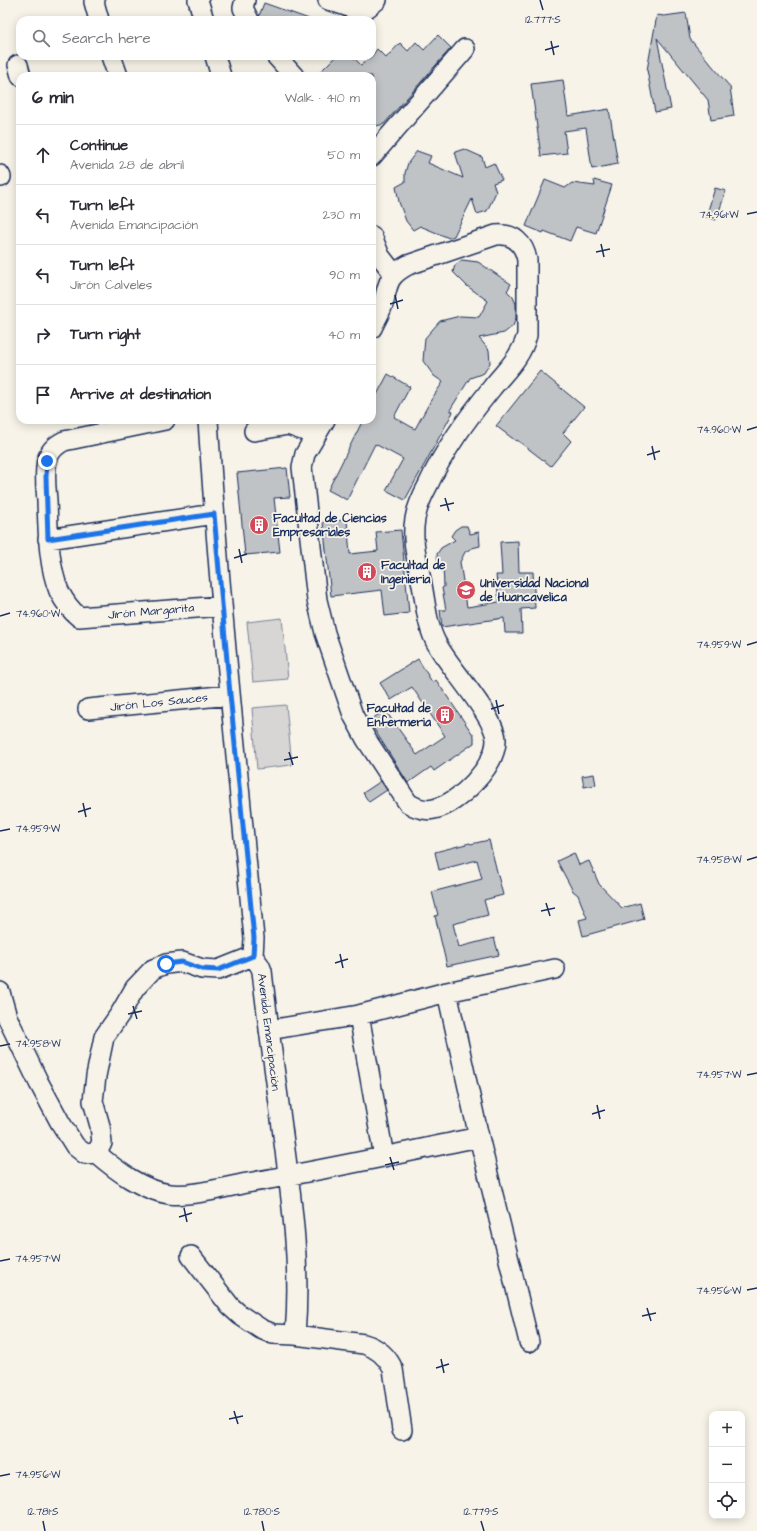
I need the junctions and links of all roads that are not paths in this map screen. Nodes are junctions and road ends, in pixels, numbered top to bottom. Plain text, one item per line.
1 (95, 0) edge
2 (198, 0) edge
3 (245, 0) edge
4 (328, 0) edge
5 (376, 0) edge
6 (98, 16) edge
7 (203, 16) edge
8 (247, 16) edge
9 (465, 49) dead end
10 (112, 60) edge
11 (216, 60) edge
12 (280, 60) edge
13 (117, 72) edge
14 (220, 72) edge
15 (290, 72) edge
16 (376, 151) edge
17 (376, 246) edge
18 (394, 274) junction
19 (376, 319) edge
20 (208, 424) edge
21 (116, 425) edge
22 (321, 428) edge
23 (254, 431) dead end
24 (214, 514) junction
25 (48, 539) junction
26 (222, 606) junction
27 (230, 694) junction
28 (88, 709) dead end
29 (253, 956) junction
30 (555, 969) dead end
31 (0, 992) edge
32 (447, 992) junction
33 (359, 1015) junction
34 (269, 1030) junction
35 (479, 1137) junction
36 (96, 1153) junction
37 (384, 1157) junction
38 (289, 1176) junction
39 (191, 1256) dead end
40 (295, 1335) junction
41 (529, 1342) dead end
42 (402, 1430) dead end

1 - 6 street
2 - 7 street
3 - 8 street
4 - 5 street
9 - 16 street
10 - 13 street
11 - 14 street
12 - 15 street
17 - 18 street
18 - 19 street
18 - 22 street
20 - 24 street
21 - 25 street
22 - 23 street
24 - 25 street
24 - 26 street
25 - 26 street, Jirón Margarita
26 - 27 street
27 - 28 street, Jirón Los Sauces
27 - 29 street
29 - 34 street, Avenida Emancipación
29 - 36 street
30 - 32 street
31 - 36 street
32 - 33 street
32 - 35 street
33 - 34 street
33 - 37 street
34 - 38 street, Avenida Emancipación
35 - 37 street
35 - 41 street
36 - 38 street
37 - 38 street
38 - 40 street, Avenida Emancipación
39 - 40 street
40 - 42 street

